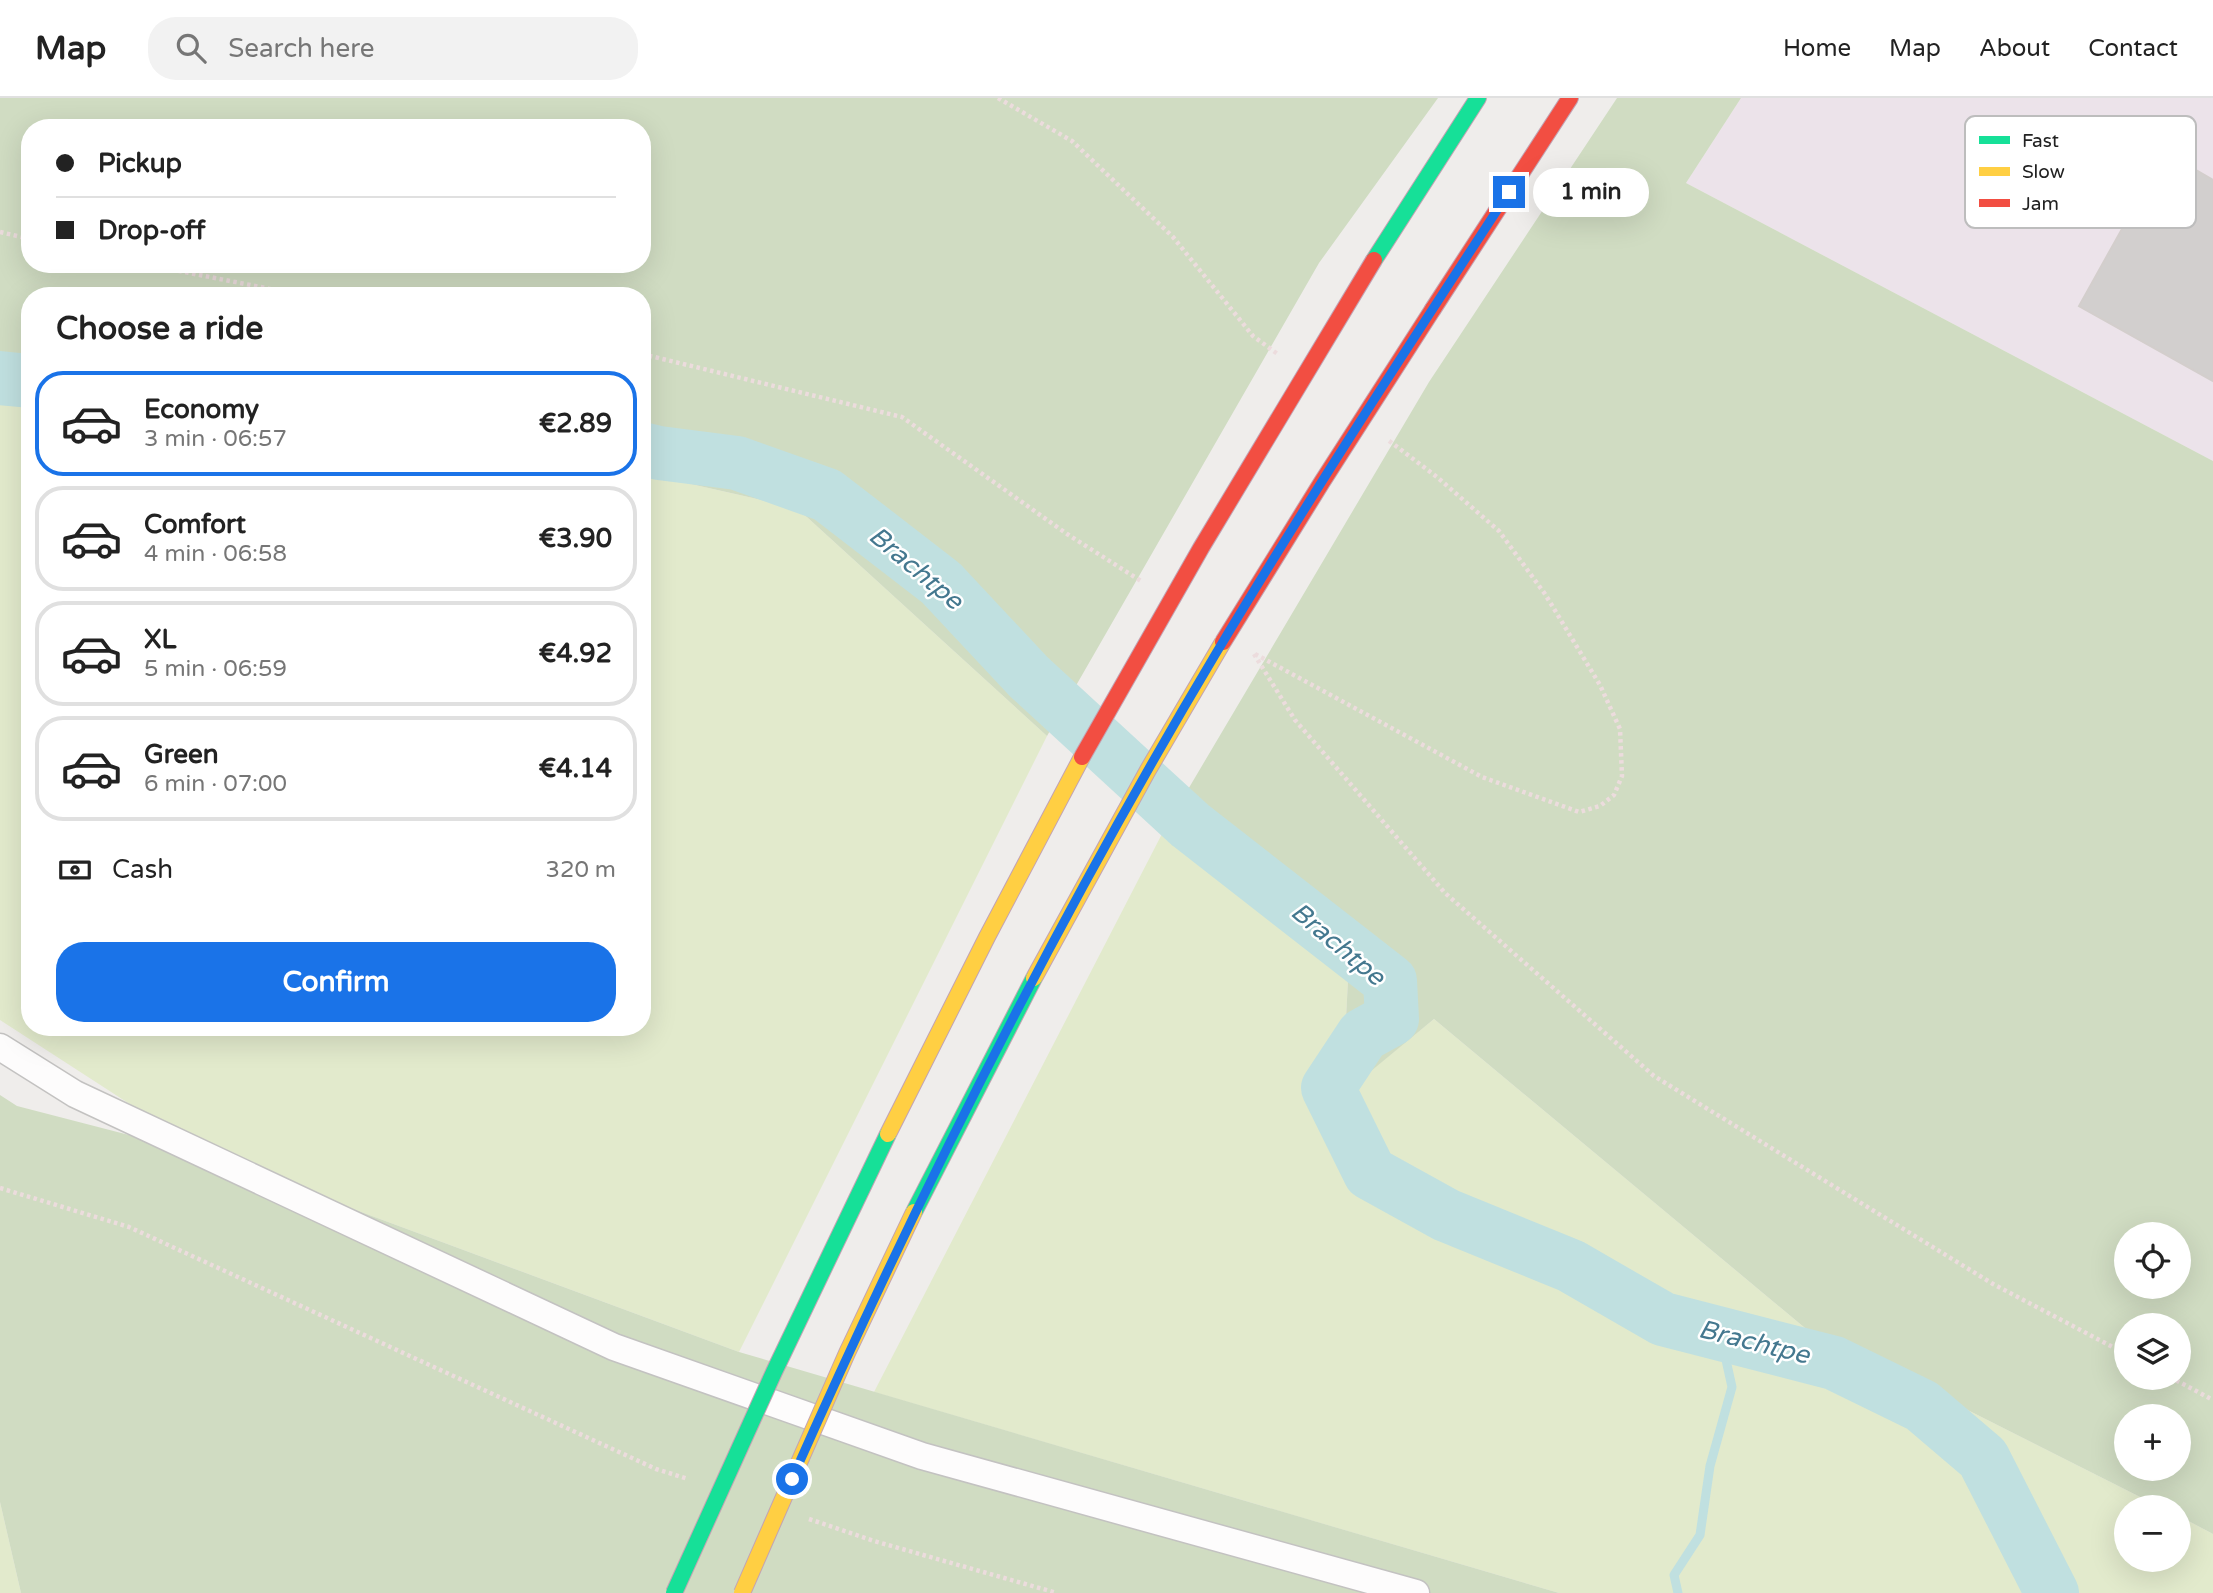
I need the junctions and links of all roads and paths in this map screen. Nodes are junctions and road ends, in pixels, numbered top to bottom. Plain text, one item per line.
1 (998, 98) edge
2 (1478, 98) edge
3 (1570, 98) edge
4 (0, 232) edge
5 (21, 237) edge
6 (190, 273) edge
7 (260, 287) edge
8 (651, 356) edge
9 (1286, 361) dead end
10 (1383, 435) dead end
11 (1149, 586) dead end
12 (0, 1046) edge
13 (0, 1188) edge
14 (2114, 1348) edge
15 (2191, 1388) edge
16 (2213, 1400) edge
17 (694, 1481) dead end
18 (797, 1516) dead end
19 (674, 1593) edge
20 (742, 1593) edge
21 (1057, 1593) edge
22 (1416, 1593) edge

1 - 9 path
2 - 19 highway, bridge
3 - 20 highway, bridge
4 - 5 path
6 - 7 path
8 - 11 path
10 - 14 path
12 - 22 street
13 - 17 path
15 - 16 path
18 - 21 path

